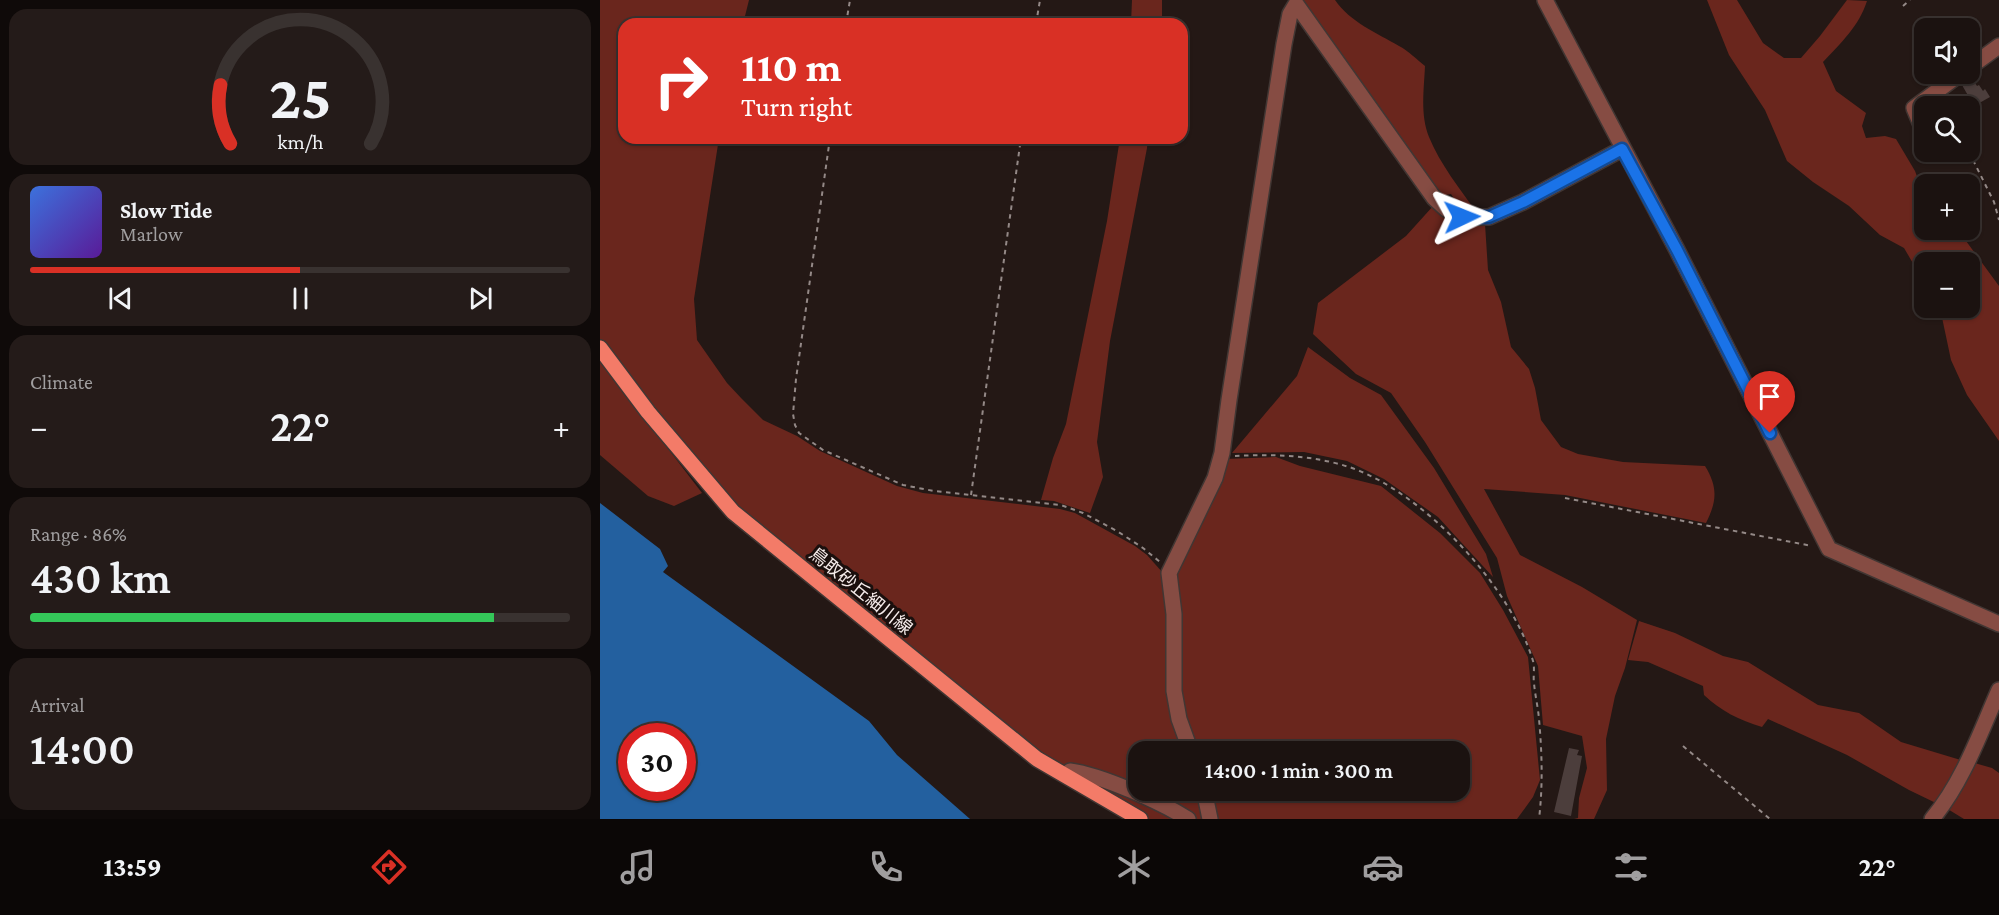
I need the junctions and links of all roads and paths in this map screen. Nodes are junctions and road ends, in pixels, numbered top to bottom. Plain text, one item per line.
1 (850, 0) edge
2 (1040, 0) edge
3 (1545, 0) edge
4 (1910, 0) edge
5 (1294, 2) edge
6 (1903, 6) dead end
7 (847, 18) edge
8 (1037, 18) edge
9 (1999, 46) edge
10 (1980, 60) edge
11 (1946, 84) edge
12 (1930, 96) edge
13 (830, 144) edge
14 (1020, 144) edge
15 (1622, 149) junction
16 (1974, 162) edge
17 (1999, 220) edge
18 (600, 348) edge
19 (1222, 453) junction
20 (971, 495) junction
21 (1565, 498) dead end
22 (1829, 549) junction
23 (1169, 573) junction
24 (1999, 624) edge
25 (1999, 690) edge
26 (1187, 741) edge
27 (1683, 746) dead end
28 (1070, 771) dead end
29 (1206, 801) edge
30 (1140, 819) edge
31 (1188, 819) edge
32 (1210, 819) edge
33 (1539, 819) edge
34 (1770, 819) edge
35 (1932, 819) edge

1 - 7 path
2 - 8 path
3 - 15 street
4 - 6 path
5 - 15 street
5 - 19 street
9 - 10 street
11 - 12 street
13 - 20 path
14 - 20 path
15 - 22 street
16 - 17 path
18 - 30 main road, 鳥取砂丘細川線
19 - 23 street
19 - 33 path
20 - 23 path
21 - 22 path
22 - 24 street
23 - 26 street
25 - 35 street
27 - 34 path
28 - 31 street
29 - 32 street

